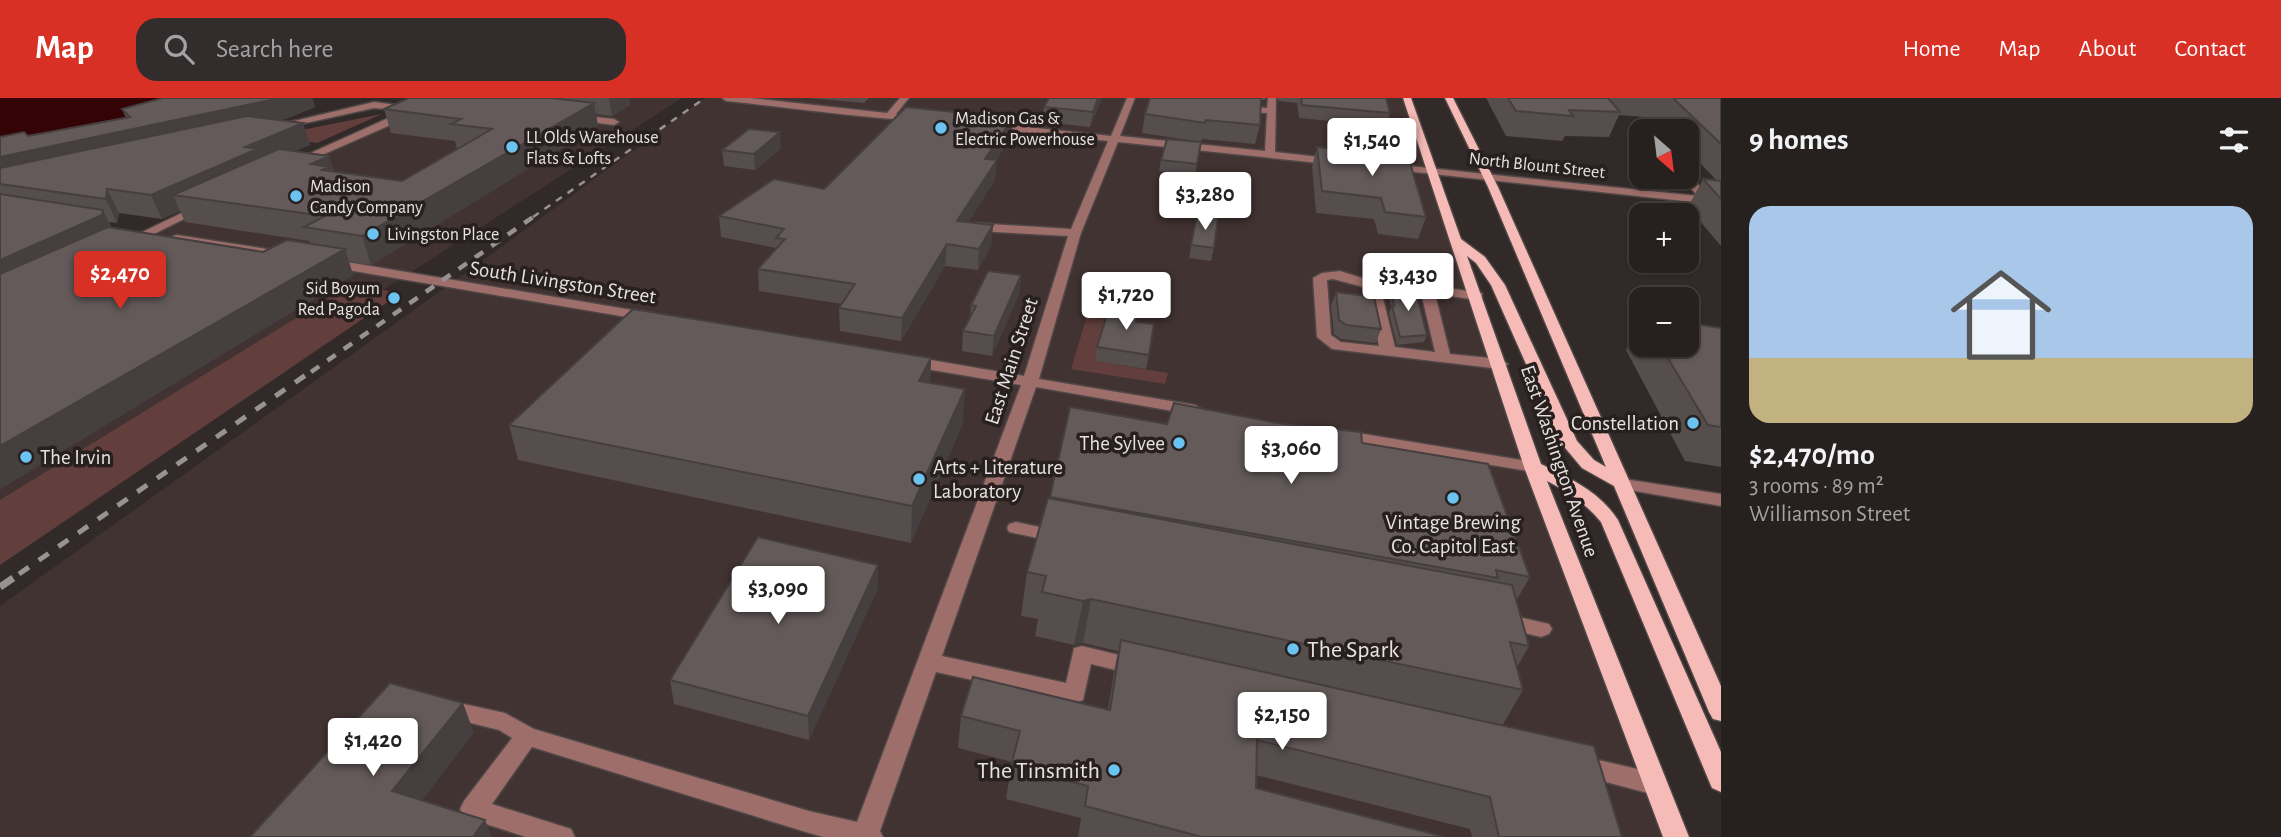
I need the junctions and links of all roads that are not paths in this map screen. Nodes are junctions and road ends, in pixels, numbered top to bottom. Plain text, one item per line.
1 (448, 98) edge
2 (726, 98) edge
3 (905, 98) edge
4 (1272, 98) edge
5 (1401, 98) edge
6 (1407, 98) edge
7 (1448, 98) edge
8 (1134, 99) edge
9 (432, 101) edge
10 (462, 106) edge
11 (1231, 108) edge
12 (415, 109) junction
13 (1272, 111) junction
14 (889, 116) junction
15 (566, 117) edge
16 (928, 120) edge
17 (614, 122) dead end
18 (980, 125) edge
19 (262, 130) edge
20 (1115, 138) junction
21 (1270, 155) junction
22 (1347, 163) edge
23 (1372, 165) edge
24 (292, 166) edge
25 (1432, 171) junction
26 (1488, 177) junction
27 (1697, 189) edge
28 (217, 200) edge
29 (1708, 200) junction
30 (1721, 202) edge
31 (976, 227) edge
32 (124, 230) edge
33 (1074, 233) junction
34 (145, 234) junction
35 (1457, 242) junction
36 (110, 250) edge
37 (1373, 286) junction
38 (1427, 289) junction
39 (1477, 296) junction
40 (666, 320) edge
41 (1388, 351) junction
42 (1443, 356) junction
43 (893, 358) edge
44 (1500, 364) junction
45 (1030, 382) junction
46 (1205, 412) edge
47 (1322, 432) edge
48 (1533, 467) junction
49 (1623, 484) junction
50 (1721, 500) edge
51 (1016, 528) dead end
52 (1084, 541) edge
53 (1488, 619) edge
54 (1541, 629) dead end
55 (930, 662) junction
56 (1163, 673) edge
57 (426, 704) edge
58 (1721, 712) edge
59 (527, 736) junction
60 (1554, 760) edge
61 (1721, 781) edge
62 (1656, 784) junction
63 (867, 836) edge
64 (562, 837) edge
65 (1676, 837) edge

1 - 9 street
2 - 14 street
3 - 14 street
4 - 13 street
5 - 6 street
6 - 25 main road, East Washington Avenue
7 - 26 main road, East Washington Avenue
8 - 20 street, East Main Street
9 - 10 street
9 - 12 street
11 - 13 street
12 - 19 street
12 - 24 street
13 - 21 street
14 - 16 street
15 - 17 street
18 - 20 street
20 - 21 street
20 - 33 street, East Main Street
21 - 22 street
23 - 25 street, North Blount Street
25 - 26 street, North Blount Street
25 - 35 main road, East Washington Avenue
26 - 29 street, North Blount Street
26 - 49 main road, East Washington Avenue
27 - 29 street
28 - 34 street
29 - 30 street, North Blount Street
31 - 33 street
32 - 34 street, South Livingston Street
33 - 45 street, East Main Street
34 - 36 street
34 - 40 street, South Livingston Street
35 - 39 main road, East Washington Avenue
35 - 49 main road
37 - 38 street
37 - 41 street
37 - 41 street
38 - 39 street
38 - 42 street
39 - 44 main road, East Washington Avenue
41 - 42 street
42 - 44 street
43 - 45 street
44 - 48 main road, East Washington Avenue
45 - 46 street
45 - 55 street, East Main Street
47 - 48 street
48 - 61 main road
48 - 62 main road, East Washington Avenue
49 - 50 street
49 - 58 main road, East Washington Avenue
51 - 52 street
53 - 54 street
55 - 56 street
55 - 63 street, East Main Street
57 - 59 street
59 - 63 street
59 - 64 street
60 - 62 street
62 - 65 main road, East Washington Avenue

